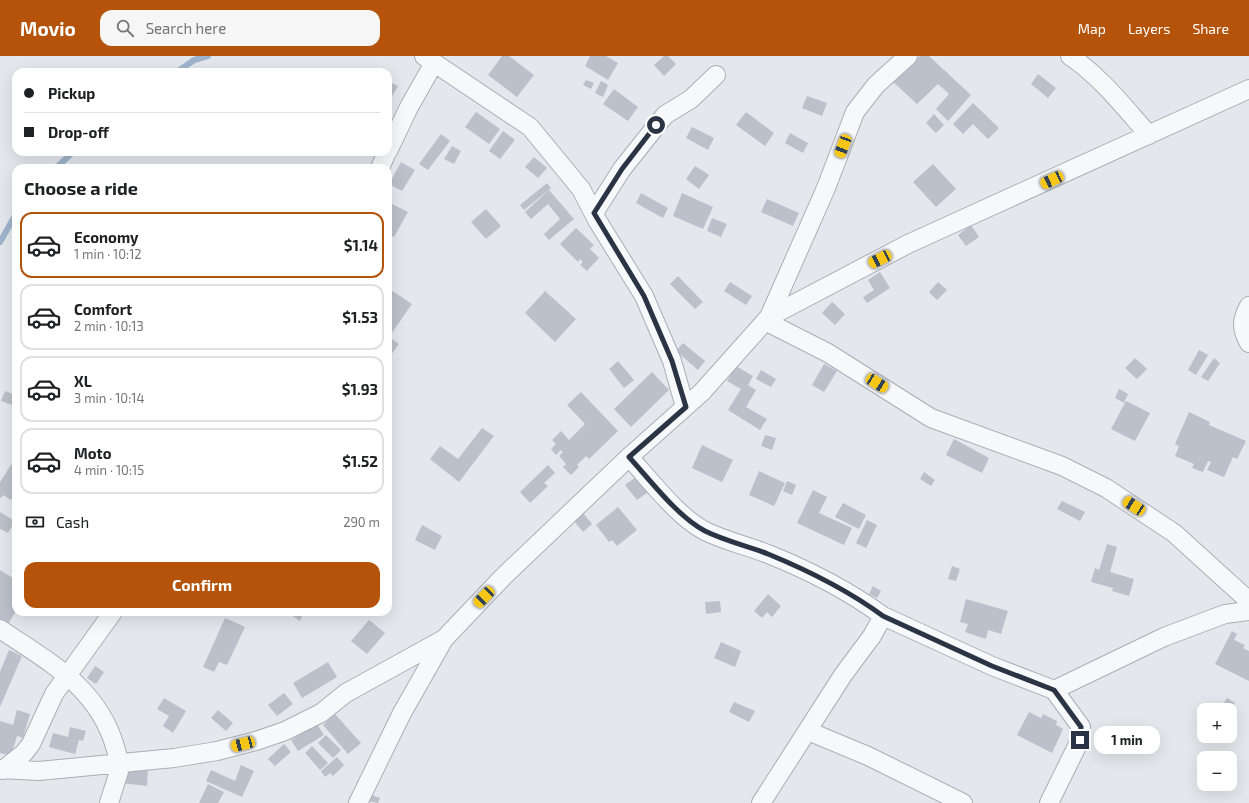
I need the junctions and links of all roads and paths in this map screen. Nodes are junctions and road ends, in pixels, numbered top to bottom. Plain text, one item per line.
1 (908, 56) edge
2 (1070, 56) edge
3 (429, 60) edge
4 (716, 74) dead end
5 (1249, 89) edge
6 (1149, 135) junction
7 (392, 143) edge
8 (594, 213) junction
9 (1249, 306) edge
10 (767, 319) junction
11 (1249, 343) edge
12 (686, 407) junction
13 (629, 457) junction
14 (1249, 601) edge
15 (1249, 611) edge
16 (110, 616) edge
17 (883, 616) junction
18 (0, 629) edge
19 (444, 639) junction
20 (67, 674) junction
21 (1054, 690) junction
22 (808, 731) junction
23 (120, 762) junction
24 (1, 770) edge
25 (109, 803) edge
26 (358, 803) edge
27 (761, 803) edge
28 (963, 803) edge
29 (1049, 803) edge

1 - 10 street
2 - 6 street
3 - 7 street
3 - 8 street
4 - 8 street
5 - 6 street
6 - 10 street
8 - 12 street
9 - 11 street
10 - 12 street
10 - 14 street
12 - 13 street
13 - 17 street
13 - 19 street
15 - 21 street
16 - 20 street
17 - 21 street
17 - 22 street
18 - 20 street
19 - 23 street
19 - 26 street
20 - 23 street
20 - 24 street
21 - 29 street
22 - 27 street
22 - 28 street
23 - 24 street
23 - 25 street

